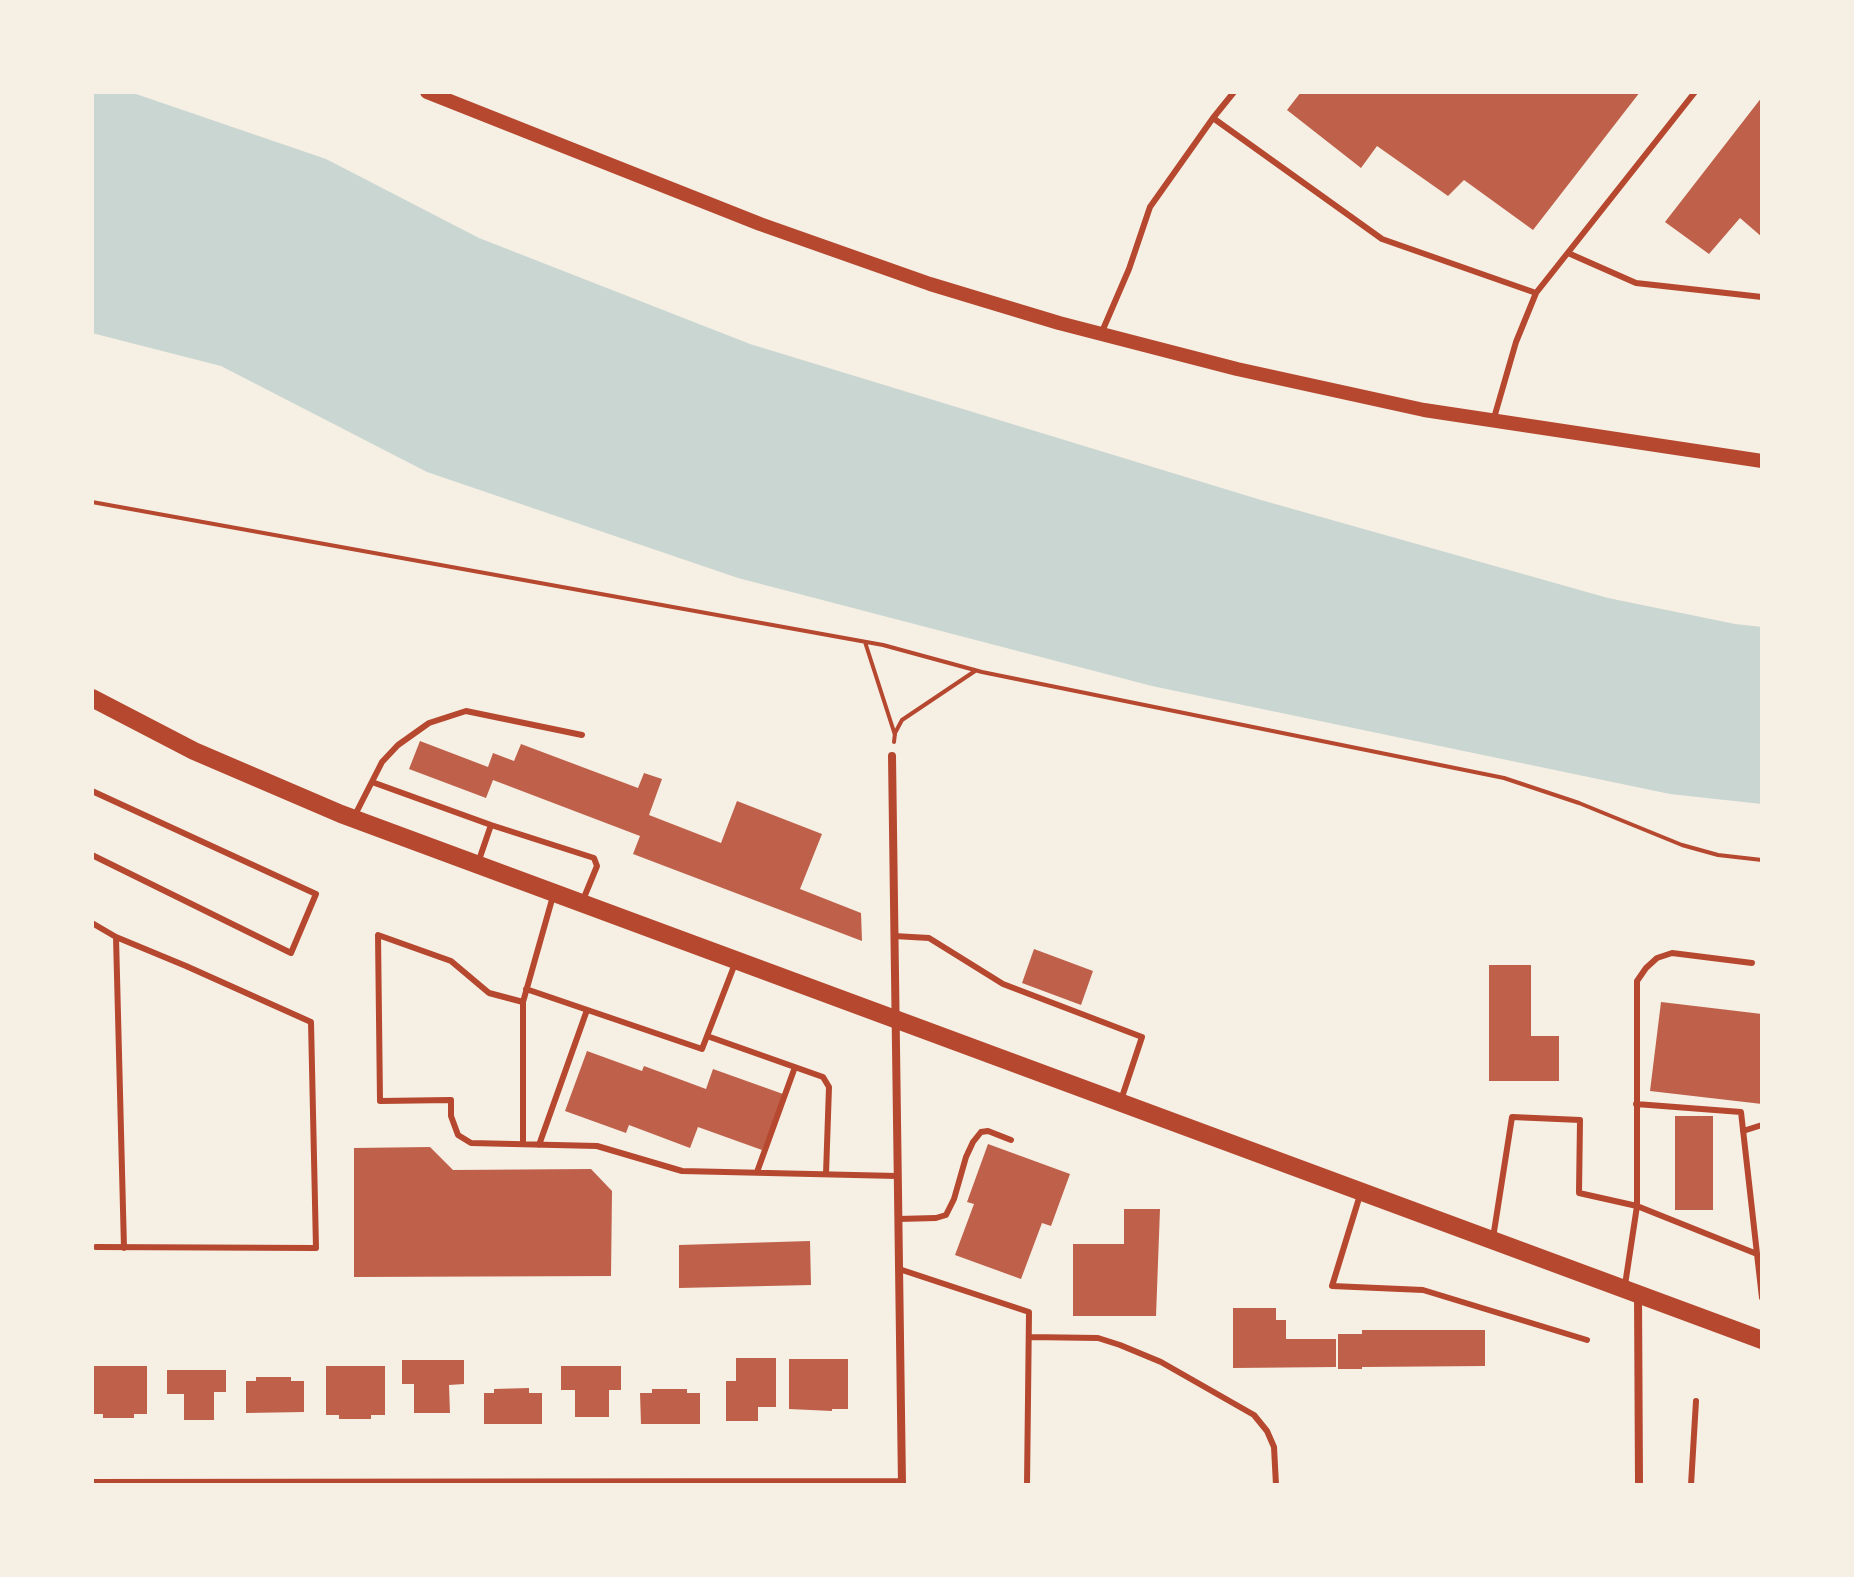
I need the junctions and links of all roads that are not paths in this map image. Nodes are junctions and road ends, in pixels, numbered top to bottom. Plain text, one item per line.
1 (427, 92) edge
2 (1234, 92) edge
3 (1695, 92) edge
4 (452, 97) edge
5 (1213, 118) junction
6 (1568, 253) junction
7 (1536, 293) junction
8 (1762, 297) edge
9 (1101, 334) junction
10 (1493, 421) junction
11 (1762, 461) edge
12 (92, 698) edge
13 (582, 735) dead end
14 (892, 756) road end
15 (372, 782) junction
16 (92, 791) edge
17 (354, 819) junction
18 (491, 825) junction
19 (92, 855) edge
20 (477, 864) junction
21 (554, 892) junction
22 (582, 903) junction
23 (92, 923) edge
24 (894, 936) junction
25 (116, 937) junction
26 (736, 961) junction
27 (1752, 963) dead end
28 (526, 989) junction
29 (523, 1002) junction
30 (587, 1010) junction
31 (895, 1021) junction
32 (707, 1036) junction
33 (795, 1067) junction
34 (1120, 1103) junction
35 (1636, 1104) junction
36 (1762, 1125) edge
37 (1743, 1131) junction
38 (1011, 1140) dead end
39 (523, 1144) junction
40 (539, 1145) junction
41 (757, 1172) junction
42 (826, 1174) junction
43 (897, 1176) junction
44 (1361, 1192) junction
45 (1637, 1206) junction
46 (898, 1219) junction
47 (1492, 1240) junction
48 (96, 1247) dead end
49 (124, 1248) junction
50 (1757, 1254) junction
51 (899, 1269) junction
52 (1631, 1291) junction
53 (1762, 1298) edge
54 (1029, 1337) junction
55 (1587, 1340) dead end
56 (1762, 1340) edge
57 (1696, 1401) dead end
58 (92, 1483) edge
59 (592, 1484) edge
60 (903, 1484) edge
61 (1027, 1485) edge
62 (1276, 1485) edge
63 (1639, 1485) edge
64 (1691, 1485) edge

1 - 4 street
2 - 5 lane
3 - 6 lane
4 - 9 street
5 - 7 lane
5 - 9 lane
6 - 7 lane
6 - 8 lane
7 - 10 lane
9 - 10 street
10 - 11 street
12 - 17 main road
13 - 15 lane
14 - 24 street
15 - 17 lane
15 - 18 lane
16 - 19 lane
17 - 20 main road
18 - 20 lane
18 - 22 lane
20 - 21 main road
21 - 22 main road
21 - 28 lane
22 - 26 main road
23 - 25 lane
24 - 31 street
24 - 34 lane
25 - 49 lane
25 - 49 lane
26 - 31 main road
26 - 32 lane
27 - 35 lane
28 - 29 lane
28 - 30 lane
29 - 39 lane
29 - 39 lane
30 - 32 lane
30 - 40 lane
31 - 34 main road
31 - 43 street
32 - 33 lane
33 - 41 lane
33 - 42 lane
34 - 44 main road
35 - 37 lane
35 - 45 lane
36 - 37 lane
37 - 50 lane
38 - 46 lane
39 - 40 lane
40 - 41 lane
41 - 42 lane
42 - 43 lane
43 - 46 street
44 - 47 main road
44 - 55 lane
45 - 47 lane
45 - 50 lane
45 - 52 lane
46 - 51 street
47 - 52 main road
48 - 49 lane
50 - 53 lane
51 - 54 lane
51 - 60 street
52 - 56 main road
52 - 63 street
54 - 61 lane
54 - 62 lane
57 - 64 lane
58 - 59 street
59 - 60 street

